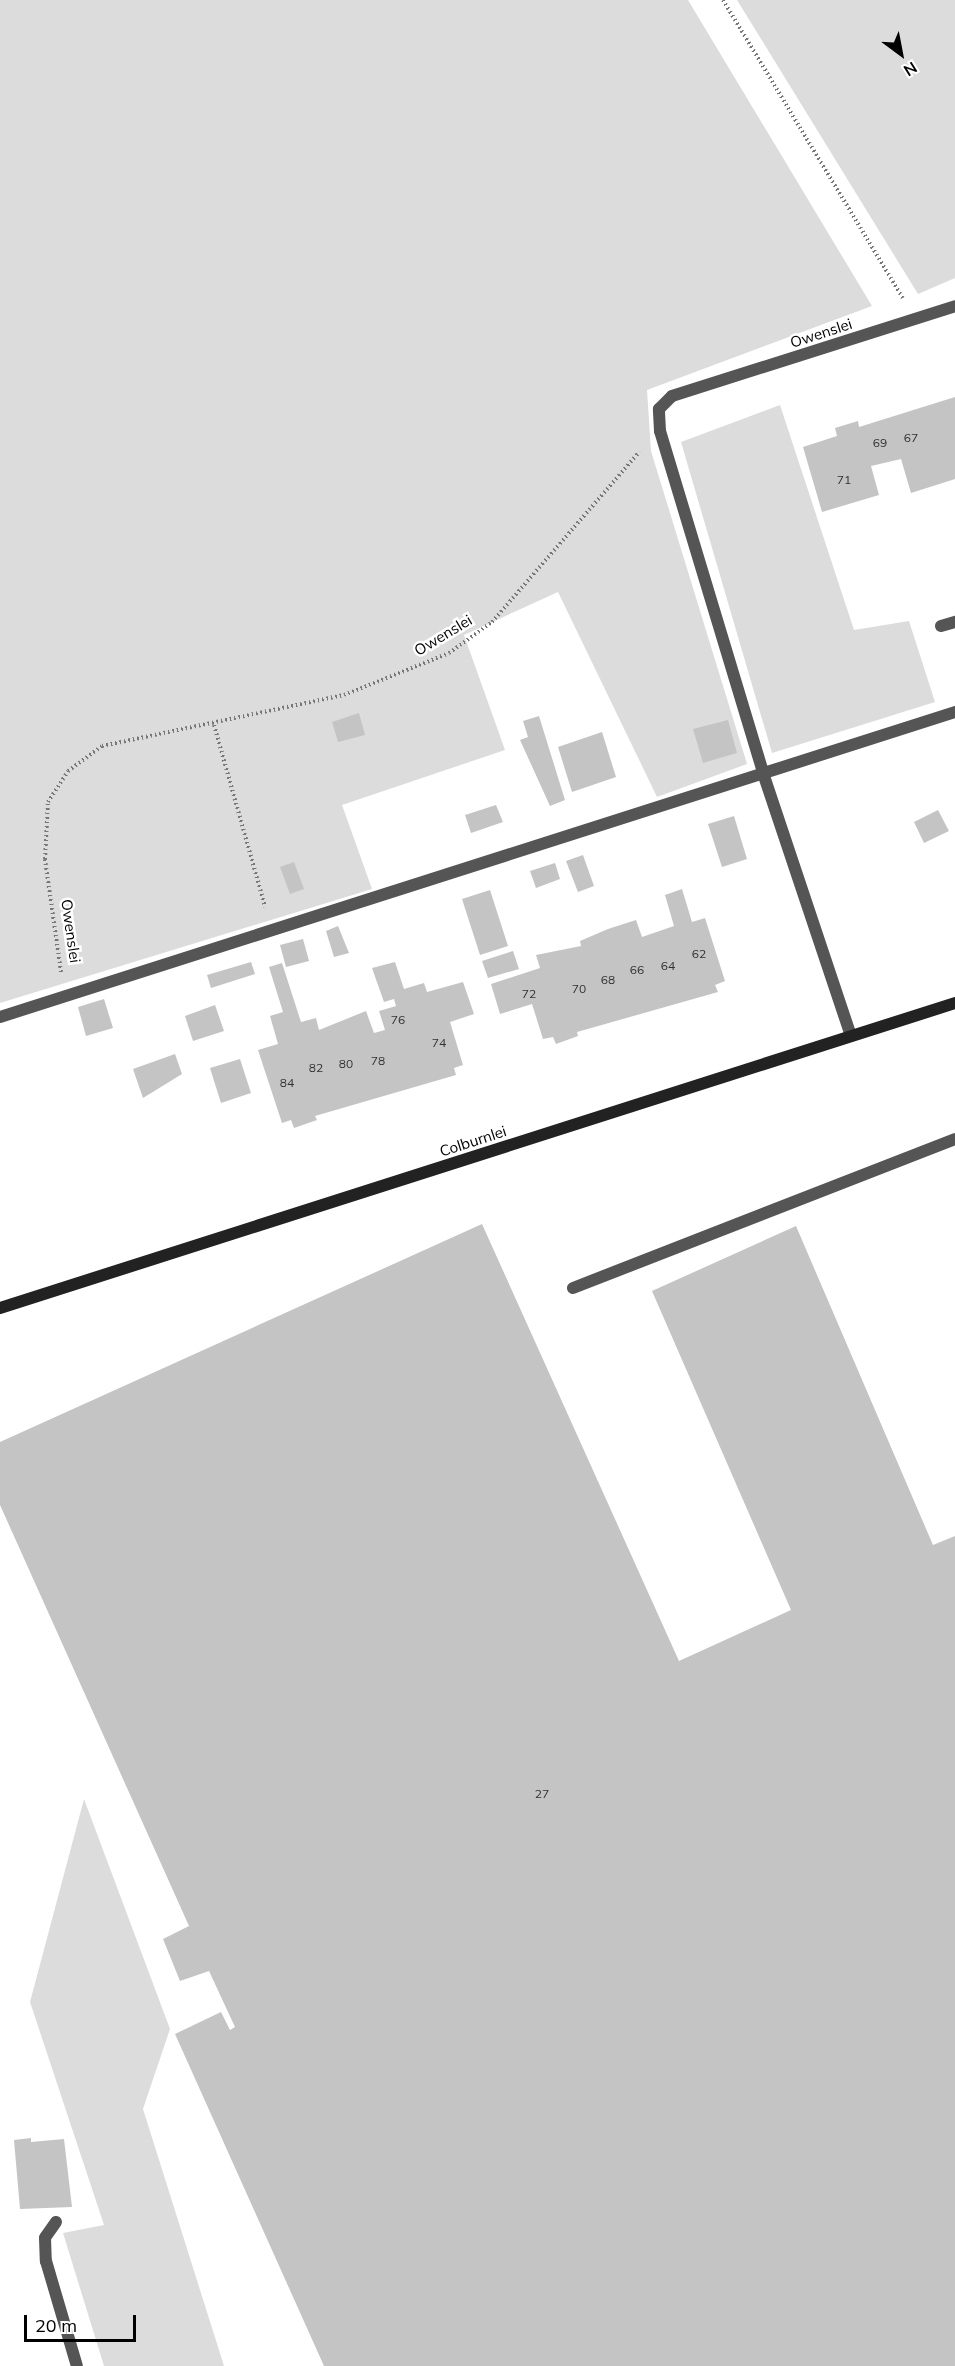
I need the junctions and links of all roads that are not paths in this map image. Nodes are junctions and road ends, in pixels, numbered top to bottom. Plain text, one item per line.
1 (955, 306) edge
2 (955, 622) edge
3 (941, 626) dead end
4 (955, 712) edge
5 (763, 773) junction
6 (955, 1003) edge
7 (0, 1017) edge
8 (851, 1036) junction
9 (955, 1139) edge
10 (573, 1288) dead end
11 (0, 1308) edge
12 (56, 2222) dead end
13 (77, 2366) edge

1 - 5 street, Owenslei
2 - 3 street
4 - 5 street
5 - 7 street
5 - 8 street
6 - 8 street, Colburnlei
8 - 11 street, Colburnlei
9 - 10 street
12 - 13 street

